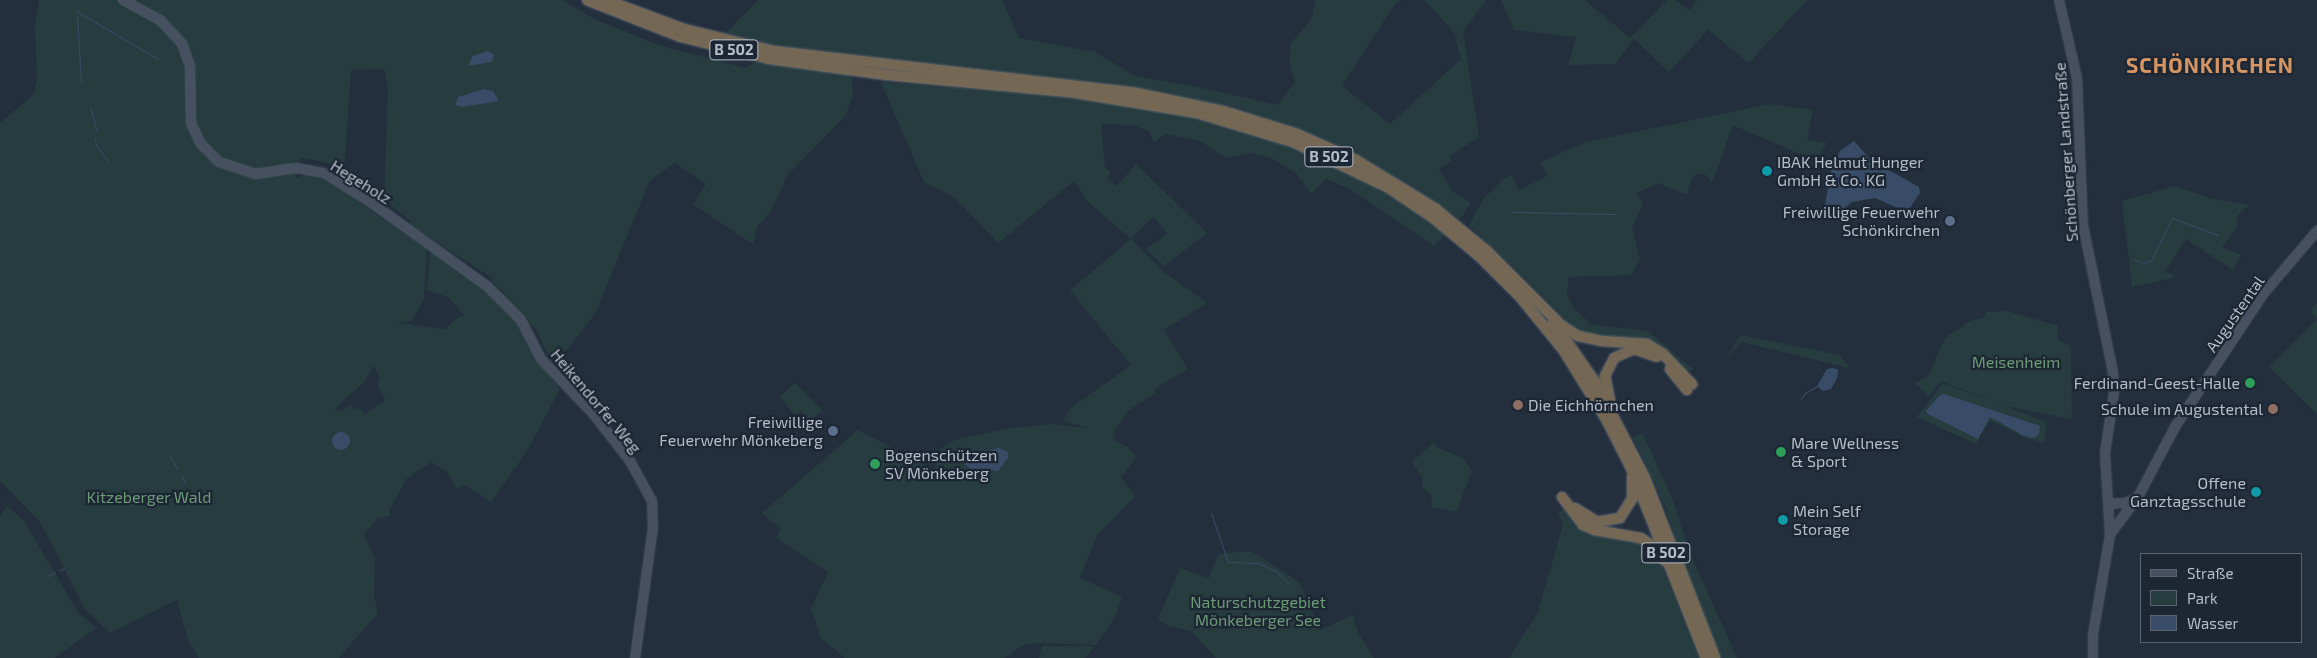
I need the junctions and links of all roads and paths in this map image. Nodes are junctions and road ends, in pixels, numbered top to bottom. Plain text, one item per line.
1 (123, 0) edge
2 (587, 0) edge
3 (606, 0) edge
4 (2058, 0) edge
5 (891, 71) junction
6 (2317, 231) edge
7 (1530, 294) junction
8 (530, 337) joint
9 (1613, 414) junction
10 (1631, 468) junction
11 (2138, 497) junction
12 (2132, 506) junction
13 (2110, 508) junction
14 (2110, 535) junction
15 (1675, 575) junction
16 (635, 658) edge
17 (1706, 658) edge
18 (1715, 658) edge
19 (2092, 658) edge

1 - 8 street, Hegeholz
2 - 5 highway, B 502
3 - 5 highway, B 502
4 - 13 street, Schönberger Landstraße
5 - 7 highway, B 502
5 - 10 highway, B 502
6 - 11 street, Augustental
7 - 9 highway, B 502
7 - 9 highway
8 - 16 street, Heikendorfer Weg
9 - 18 highway, B 502
10 - 15 highway, B 502
10 - 15 highway
11 - 12 street, Augustental
11 - 13 street
12 - 13 street
12 - 14 street, Augustental
13 - 14 street, Schönberger Landstraße
14 - 19 street, Schönberger Landstraße
15 - 17 highway, B 502

